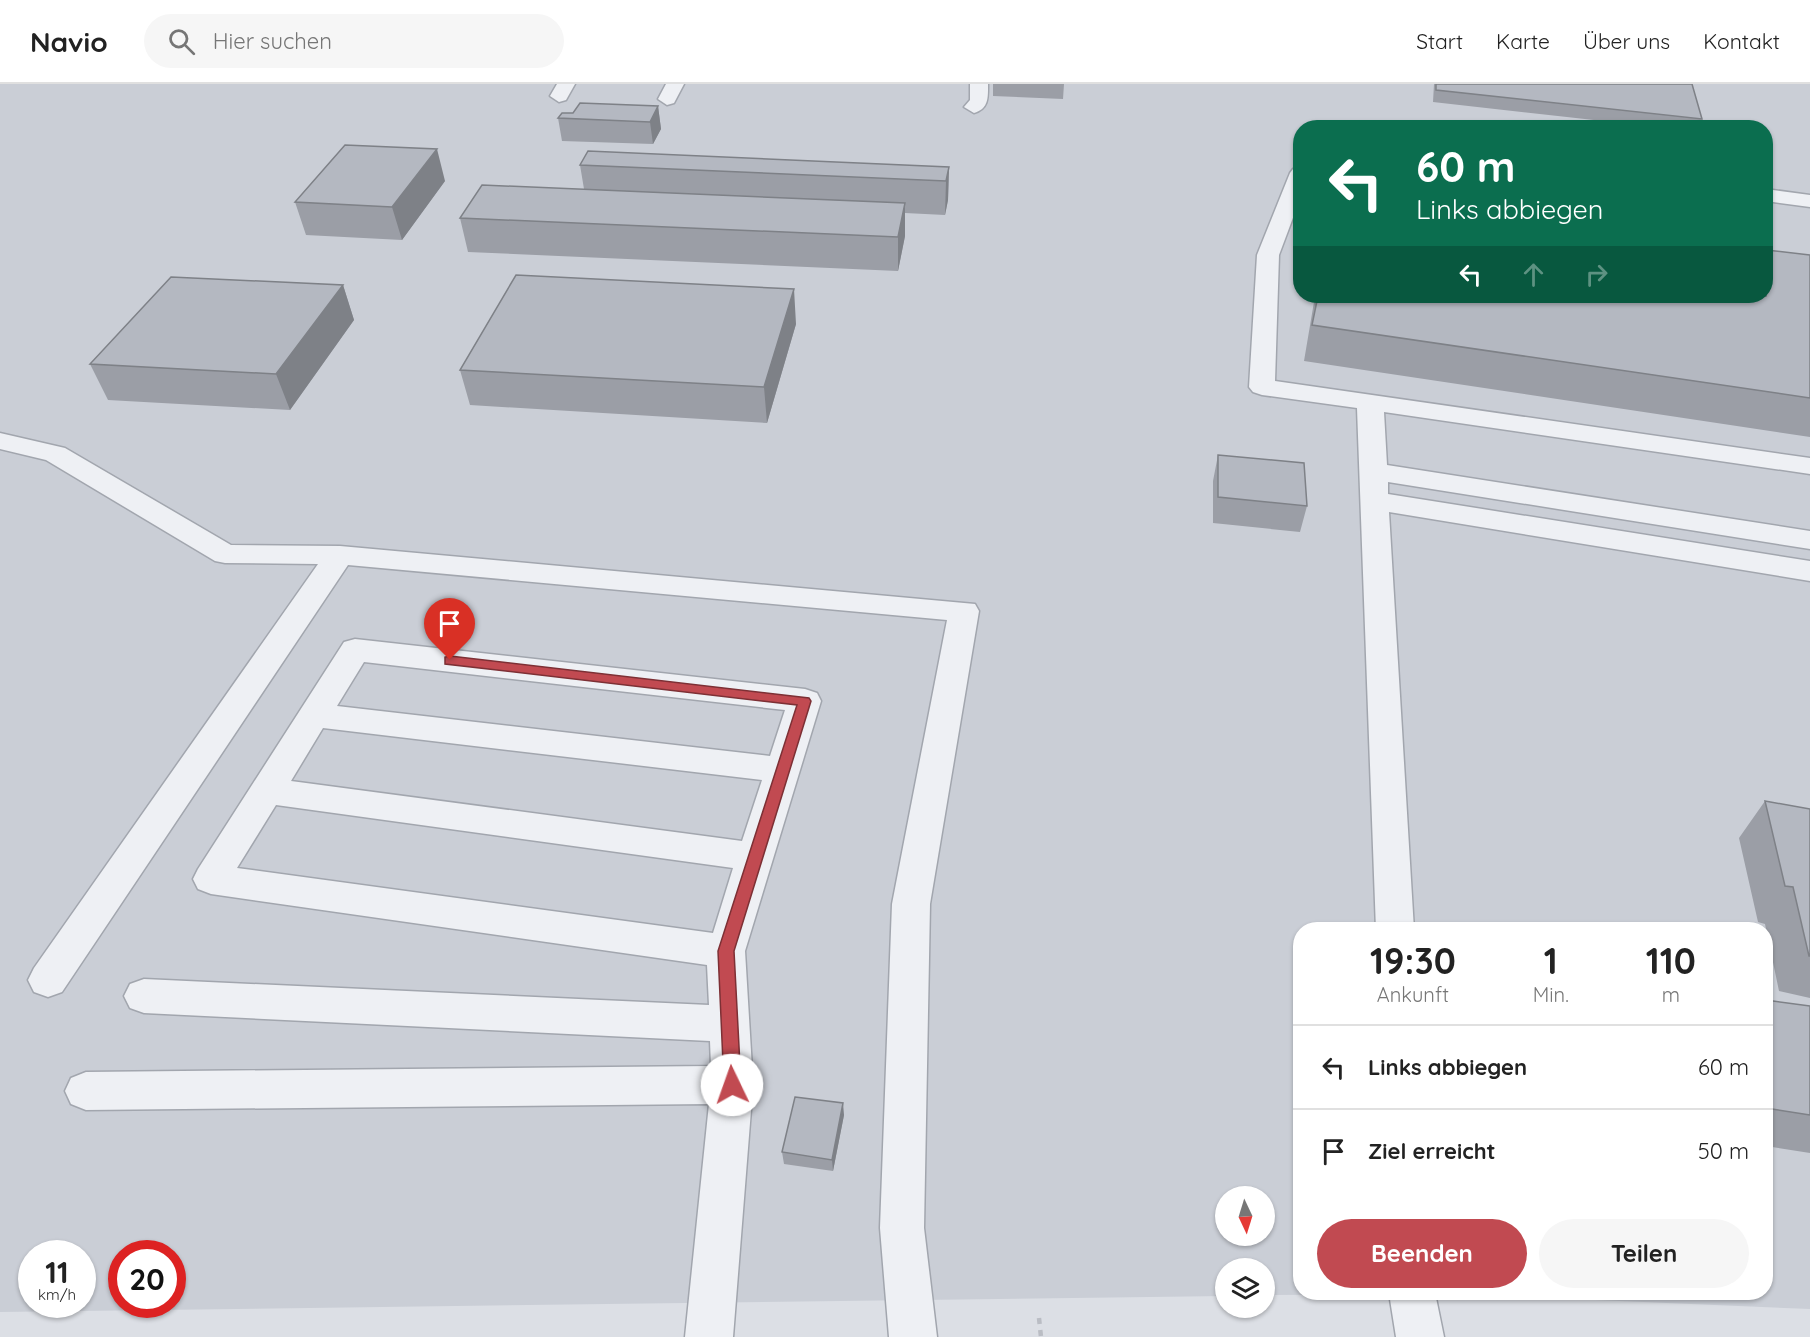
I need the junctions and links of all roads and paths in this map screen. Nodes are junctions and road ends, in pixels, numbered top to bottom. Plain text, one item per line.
1 (979, 84) edge
2 (974, 107) dead end
3 (1773, 196) edge
4 (1810, 201) edge
5 (1293, 208) edge
6 (1370, 402) junction
7 (0, 441) edge
8 (1810, 466) edge
9 (1374, 486) junction
10 (1810, 540) edge
11 (340, 555) junction
12 (1810, 571) edge
13 (315, 715) junction
14 (783, 770) junction
15 (268, 791) junction
16 (755, 857) junction
17 (1395, 922) edge
18 (726, 951) junction
19 (48, 980) dead end
20 (144, 996) dead end
21 (729, 1024) junction
22 (732, 1085) junction
23 (86, 1091) dead end
24 (1413, 1300) edge
25 (1039, 1318) dead end
26 (709, 1337) edge
27 (913, 1337) edge
28 (1041, 1337) edge
29 (1420, 1337) edge

1 - 2 lane
3 - 4 lane
5 - 6 lane
6 - 8 lane
6 - 9 lane
7 - 11 lane
9 - 10 lane
9 - 12 lane
9 - 17 lane
11 - 19 lane
11 - 27 lane
13 - 14 lane
13 - 14 lane
13 - 15 lane
14 - 16 lane
15 - 16 lane
15 - 18 lane
16 - 18 lane
18 - 21 lane
20 - 21 lane
21 - 22 lane
22 - 23 lane
22 - 26 lane
24 - 29 lane
25 - 28 path

